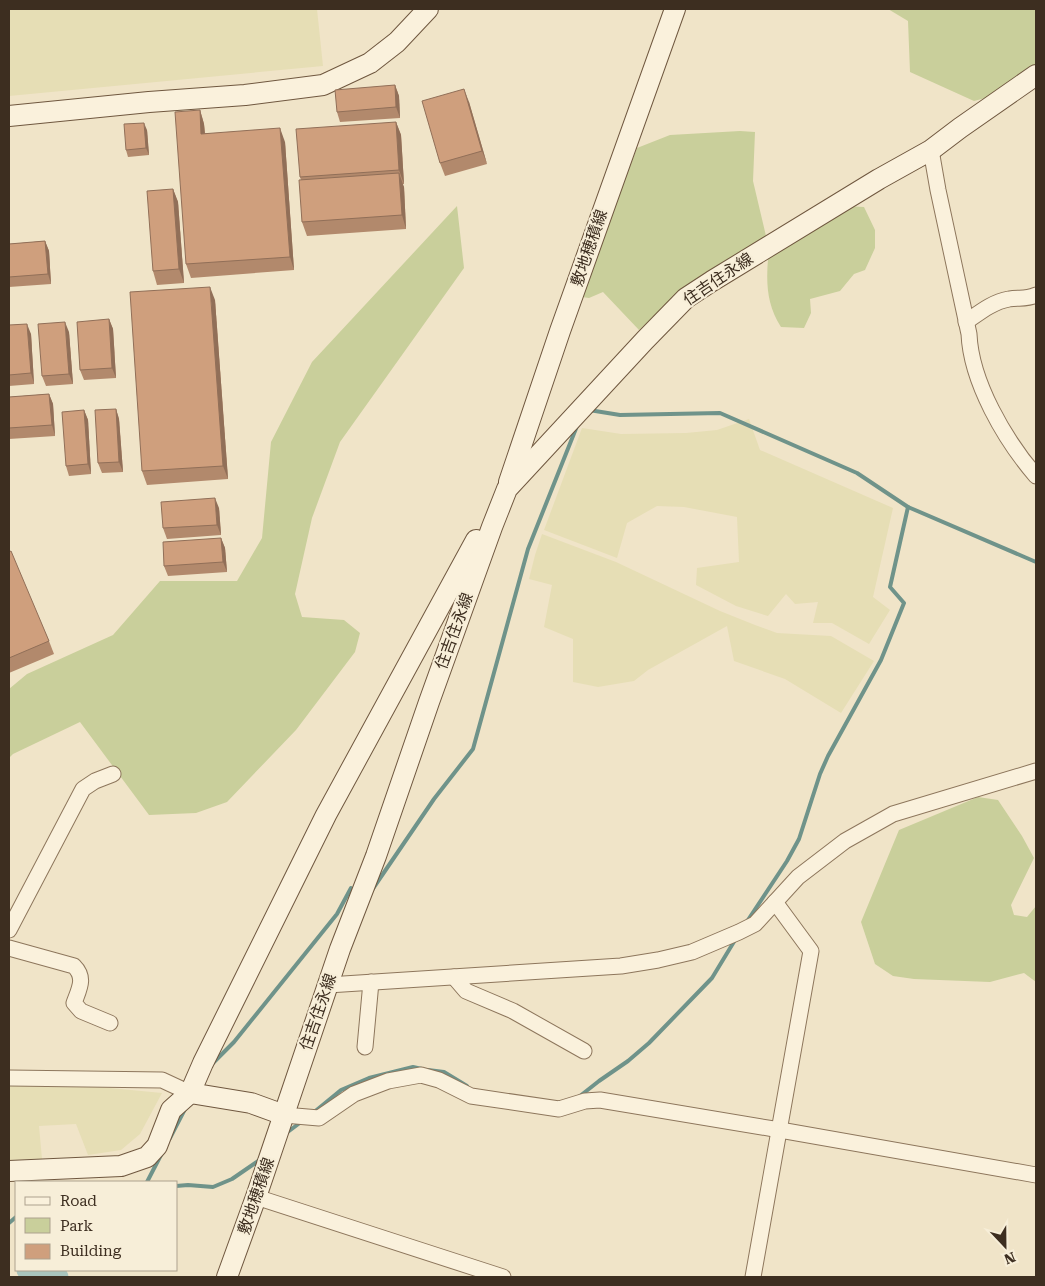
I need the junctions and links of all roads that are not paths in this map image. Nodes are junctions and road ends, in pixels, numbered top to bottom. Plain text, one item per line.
1 (428, 9) edge
2 (675, 9) edge
3 (1034, 79) edge
4 (9, 116) edge
5 (931, 150) junction
6 (1036, 296) edge
7 (966, 322) junction
8 (1036, 476) edge
9 (507, 489) junction
10 (492, 527) junction
11 (1036, 771) edge
12 (113, 774) dead end
13 (775, 902) junction
14 (9, 930) edge
15 (9, 948) edge
16 (454, 977) junction
17 (371, 982) junction
18 (328, 985) junction
19 (110, 1023) dead end
20 (365, 1047) dead end
21 (584, 1052) dead end
22 (9, 1078) edge
23 (190, 1093) junction
24 (284, 1115) junction
25 (780, 1130) junction
26 (9, 1172) edge
27 (1036, 1175) edge
28 (256, 1197) junction
29 (227, 1277) edge
30 (503, 1277) edge
31 (753, 1277) edge

1 - 4 main road
2 - 9 main road, 敷地穂積線
3 - 5 main road, 住吉住永線
5 - 7 street
5 - 9 main road, 住吉住永線
6 - 7 street
7 - 8 street
9 - 10 main road, 住吉住永線
10 - 18 main road, 住吉住永線
10 - 23 main road
11 - 13 street
12 - 14 street
13 - 16 street
13 - 25 street
15 - 19 street
16 - 17 street
16 - 21 street
17 - 18 street
17 - 20 street
18 - 24 main road, 住吉住永線
22 - 23 street
23 - 24 main road
23 - 26 main road
24 - 25 street
24 - 28 main road, 敷地穂積線
25 - 27 street
25 - 31 street
28 - 29 main road, 敷地穂積線
28 - 30 street

